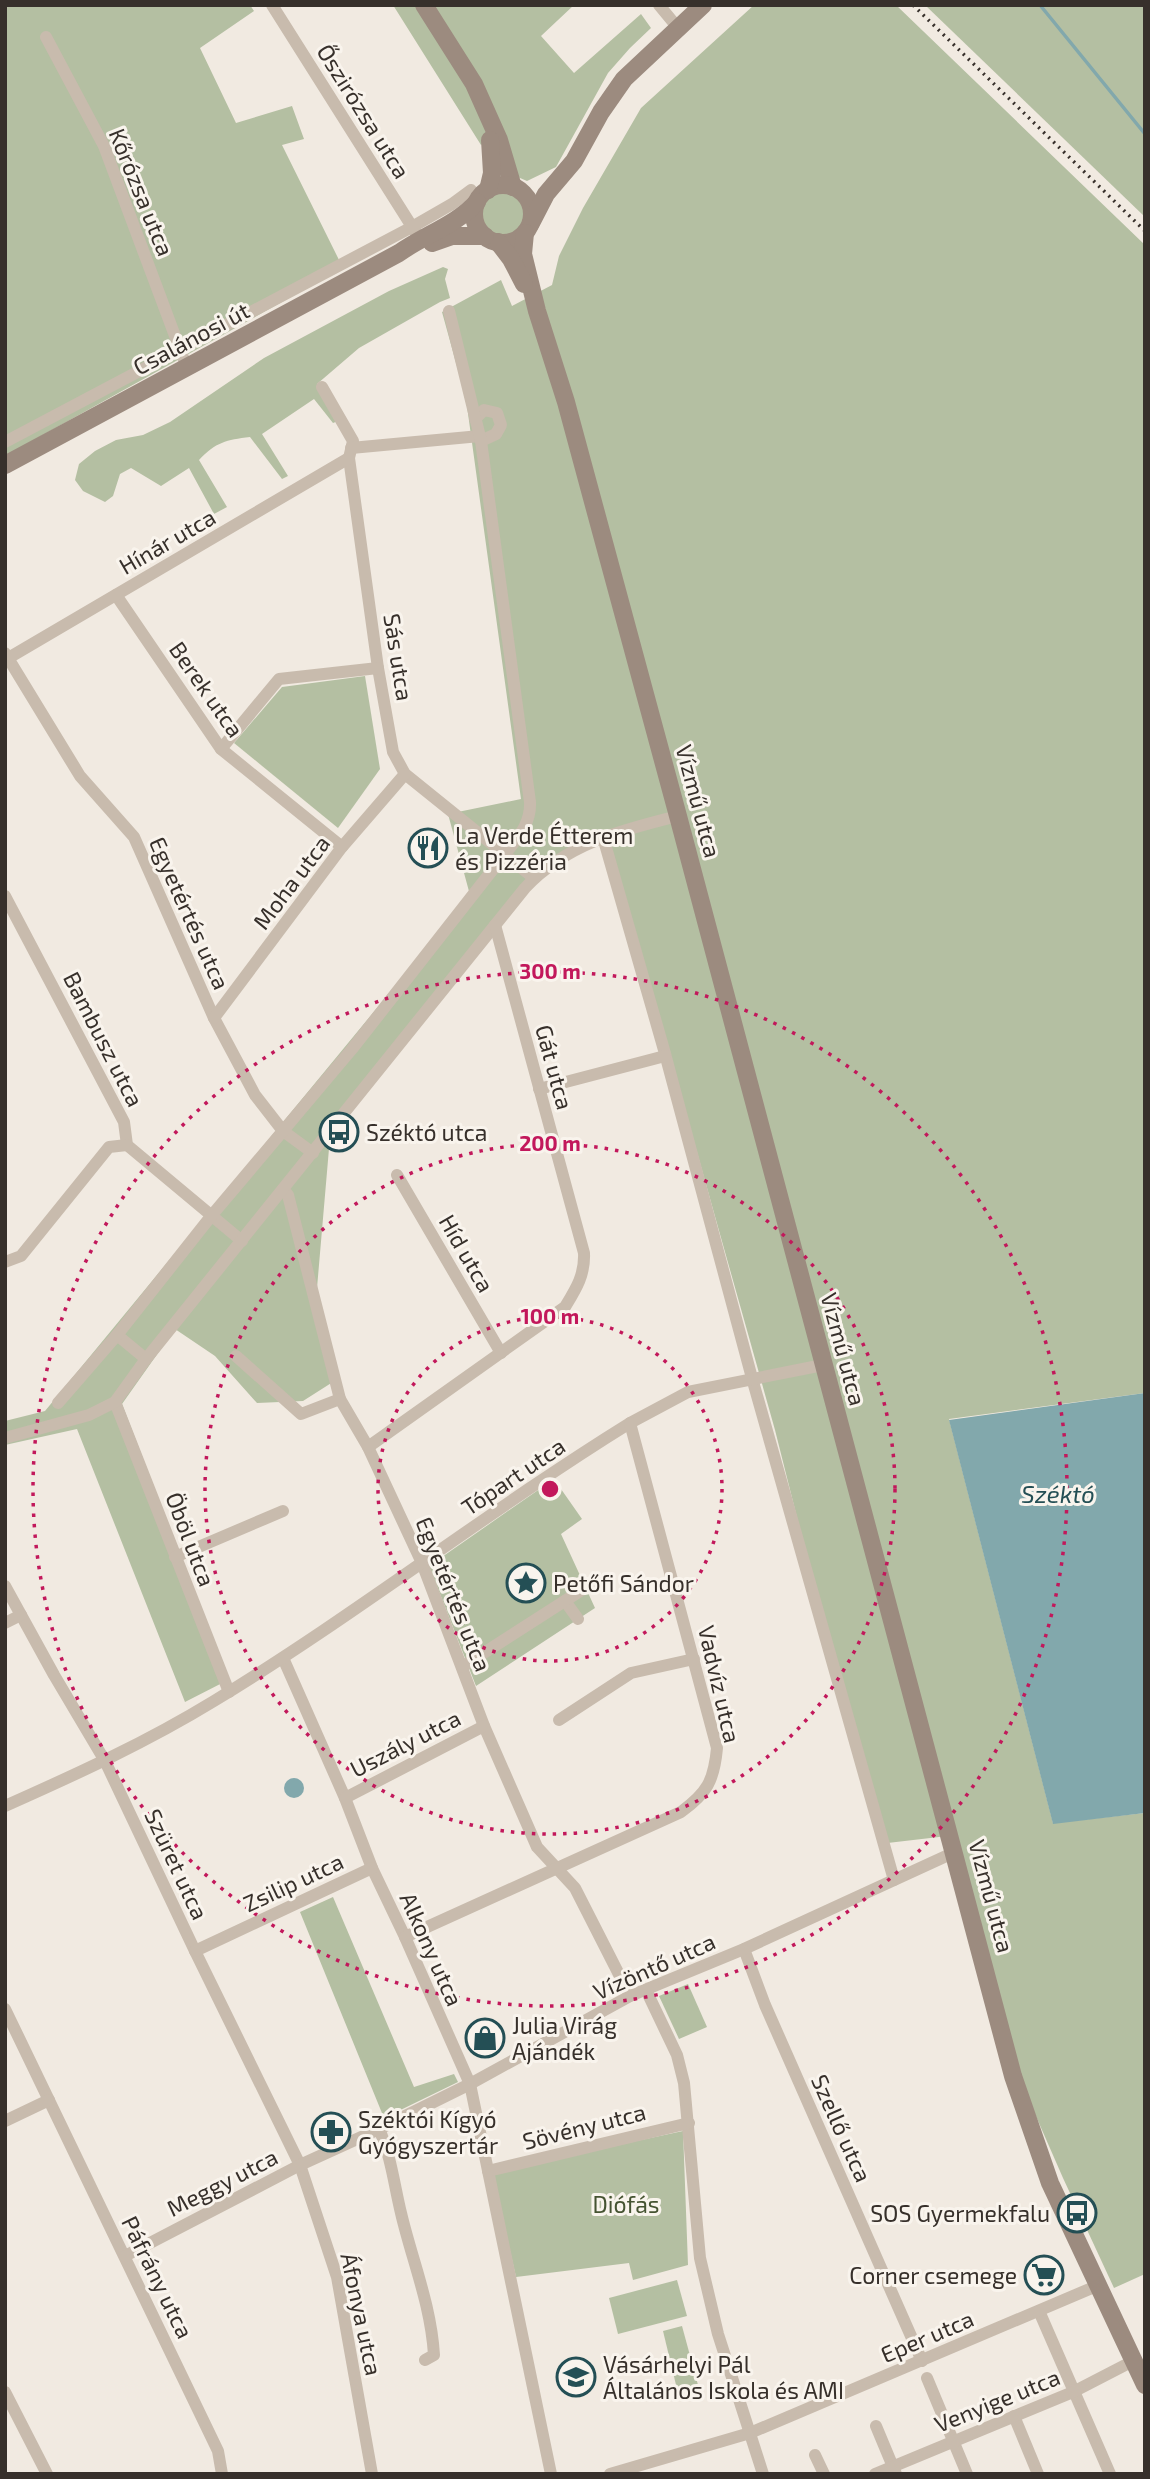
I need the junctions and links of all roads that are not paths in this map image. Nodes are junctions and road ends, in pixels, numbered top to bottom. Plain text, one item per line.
1 (272, 5) edge
2 (424, 5) edge
3 (659, 5) edge
4 (703, 5) edge
5 (678, 28) junction
6 (46, 37) dead end
7 (487, 116) junction
8 (563, 177) junction
9 (518, 190) junction
10 (478, 194) junction
11 (528, 228) junction
12 (416, 233) junction
13 (492, 239) junction
14 (399, 253) junction
15 (537, 310) junction
16 (449, 311) dead end
17 (180, 349) junction
18 (187, 368) junction
19 (322, 387) dead end
20 (475, 419) junction
21 (480, 439) junction
22 (5, 442) edge
23 (350, 453) junction
24 (5, 465) edge
25 (116, 595) junction
26 (6, 657) edge
27 (378, 668) junction
28 (221, 749) junction
29 (405, 774) junction
30 (678, 816) junction
31 (603, 836) junction
32 (342, 848) junction
33 (505, 854) junction
34 (534, 877) junction
35 (5, 896) edge
36 (495, 925) junction
37 (214, 1018) junction
38 (665, 1056) junction
39 (539, 1089) junction
40 (283, 1131) junction
41 (127, 1145) junction
42 (313, 1153) junction
43 (397, 1175) dead end
44 (283, 1189) junction
45 (212, 1215) junction
46 (242, 1241) junction
47 (5, 1262) edge
48 (117, 1335) junction
49 (501, 1353) junction
50 (236, 1356) dead end
51 (146, 1359) junction
52 (823, 1365) junction
53 (752, 1378) junction
54 (340, 1399) junction
55 (115, 1402) junction
56 (58, 1403) dead end
57 (630, 1423) junction
58 (5, 1438) edge
59 (368, 1447) junction
60 (283, 1511) dead end
61 (175, 1557) junction
62 (422, 1563) junction
63 (599, 1579) dead end
64 (5, 1586) edge
65 (565, 1601) junction
66 (21, 1615) junction
67 (578, 1619) dead end
68 (5, 1623) edge
69 (283, 1658) junction
70 (694, 1659) junction
71 (462, 1667) junction
72 (229, 1692) junction
73 (559, 1720) dead end
74 (484, 1726) junction
75 (105, 1761) junction
76 (345, 1798) junction
77 (5, 1806) edge
78 (955, 1852) junction
79 (555, 1867) junction
80 (372, 1868) junction
81 (894, 1880) junction
82 (405, 1937) junction
83 (744, 1949) junction
84 (195, 1951) junction
85 (646, 1990) junction
86 (630, 1996) junction
87 (5, 2009) edge
88 (470, 2084) junction
89 (49, 2101) junction
90 (5, 2121) edge
91 (689, 2123) junction
92 (379, 2129) junction
93 (300, 2165) junction
94 (488, 2171) junction
95 (125, 2256) junction
96 (1098, 2285) junction
97 (1040, 2311) junction
98 (425, 2360) dead end
99 (922, 2361) junction
100 (1133, 2361) junction
101 (927, 2378) dead end
102 (1145, 2385) edge
103 (5, 2392) edge
104 (1073, 2392) junction
105 (1014, 2416) junction
106 (876, 2426) dead end
107 (750, 2433) junction
108 (953, 2441) junction
109 (815, 2455) dead end
110 (895, 2470) edge
111 (47, 2474) edge
112 (222, 2474) edge
113 (372, 2474) edge
114 (551, 2474) edge
115 (610, 2474) edge
116 (764, 2474) edge
117 (824, 2474) edge
118 (875, 2474) edge
119 (967, 2474) edge
120 (1038, 2474) edge
121 (1110, 2474) edge

1 - 12 street, Őszirózsa utca
2 - 7 main road
3 - 5 street
4 - 5 main road
5 - 8 main road
6 - 17 street, Kőrózsa utca
7 - 9 main road
7 - 10 main road
8 - 9 main road
8 - 11 main road
9 - 10 main road
9 - 11 main road
10 - 12 main road, Csalánosi út
10 - 13 main road
11 - 13 main road
11 - 15 main road
12 - 14 main road, Csalánosi út
12 - 17 street
13 - 14 main road, Csalánosi út
13 - 15 main road
14 - 18 main road, Csalánosi út
15 - 30 main road, Vízmű utca
16 - 20 street
17 - 18 street, Kőrózsa utca
17 - 22 street
18 - 24 main road, Csalánosi út
19 - 23 street, Sás utca
20 - 21 street
20 - 21 street
21 - 23 street
21 - 33 street
23 - 25 street, Hínár utca
23 - 27 street, Sás utca
25 - 26 street, Hínár utca
25 - 28 street, Berek utca
26 - 37 street, Egyetértés utca
27 - 28 street
27 - 29 street, Sás utca
28 - 32 street, Berek utca
29 - 32 street, Moha utca
29 - 33 street, Sás utca
30 - 31 street
30 - 52 main road, Vízmű utca
31 - 34 street
31 - 38 street
32 - 37 street, Moha utca
33 - 34 street, Sás utca
33 - 40 street
34 - 36 street
35 - 41 street, Bambusz utca
36 - 39 street, Gát utca
36 - 42 street
37 - 40 street, Egyetértés utca
38 - 39 street
38 - 53 street
39 - 49 street, Gát utca
40 - 42 street, Egyetértés utca
40 - 45 street
41 - 45 street, Bambusz utca
41 - 47 street
42 - 44 street
43 - 49 street, Híd utca
44 - 46 street
44 - 54 street, Egyetértés utca
45 - 46 street, Bambusz utca
45 - 48 street
46 - 51 street
48 - 51 street
48 - 56 street
49 - 59 street, Gát utca
50 - 54 street
51 - 55 street
52 - 53 street, Tópart utca
52 - 78 main road, Vízmű utca
53 - 57 street, Tópart utca
53 - 81 street
54 - 59 street, Egyetértés utca
55 - 58 street
55 - 61 street, Öböl utca
57 - 62 street, Tópart utca
57 - 70 street, Vadvíz utca
59 - 62 street, Egyetértés utca
60 - 61 street
61 - 72 street, Öböl utca
62 - 69 street, Tópart utca
62 - 71 street, Egyetértés utca
63 - 65 street
64 - 66 street, Szüret utca
65 - 67 street
65 - 71 street
66 - 68 street
66 - 75 street, Szüret utca
69 - 72 street, Tópart utca
69 - 76 street, Alkony utca
70 - 73 street
70 - 79 street, Vadvíz utca
71 - 74 street, Egyetértés utca
72 - 75 street, Tópart utca
74 - 76 street, Uszály utca
74 - 79 street, Egyetértés utca
75 - 77 street, Tópart utca
75 - 84 street, Szüret utca
76 - 80 street, Alkony utca
78 - 81 street, Vízöntő utca
78 - 96 main road, Vízmű utca
79 - 82 street, Vadvíz utca
79 - 86 street, Egyetértés utca
80 - 82 street, Alkony utca
80 - 84 street, Zsilip utca
81 - 83 street, Vízöntő utca
82 - 88 street, Alkony utca
83 - 85 street, Vízöntő utca
83 - 99 street, Szellő utca
84 - 93 street, Szüret utca
85 - 86 street, Vízöntő utca
85 - 91 street
86 - 88 street, Vízöntő utca
87 - 89 street, Páfrány utca
88 - 92 street, Vízöntő utca
88 - 94 street, Alkony utca
89 - 90 street
89 - 95 street, Páfrány utca
91 - 94 street, Sövény utca
91 - 107 street
92 - 93 street, Vízöntő utca
92 - 98 street
93 - 95 street, Meggy utca
93 - 113 street, Áfonya utca
94 - 114 street, Alkony utca
95 - 112 street, Páfrány utca
96 - 97 street, Eper utca
96 - 100 main road, Vízmű utca
97 - 99 street, Eper utca
97 - 104 street
99 - 107 street, Eper utca
100 - 102 main road, Vízmű utca
100 - 104 street, Venyige utca
101 - 108 street
103 - 111 street
104 - 105 street, Venyige utca
104 - 121 street
105 - 108 street, Venyige utca
105 - 120 street
106 - 110 street
107 - 115 street, Eper utca
107 - 116 street
108 - 110 street, Venyige utca
108 - 119 street
109 - 117 street
110 - 118 street, Venyige utca

